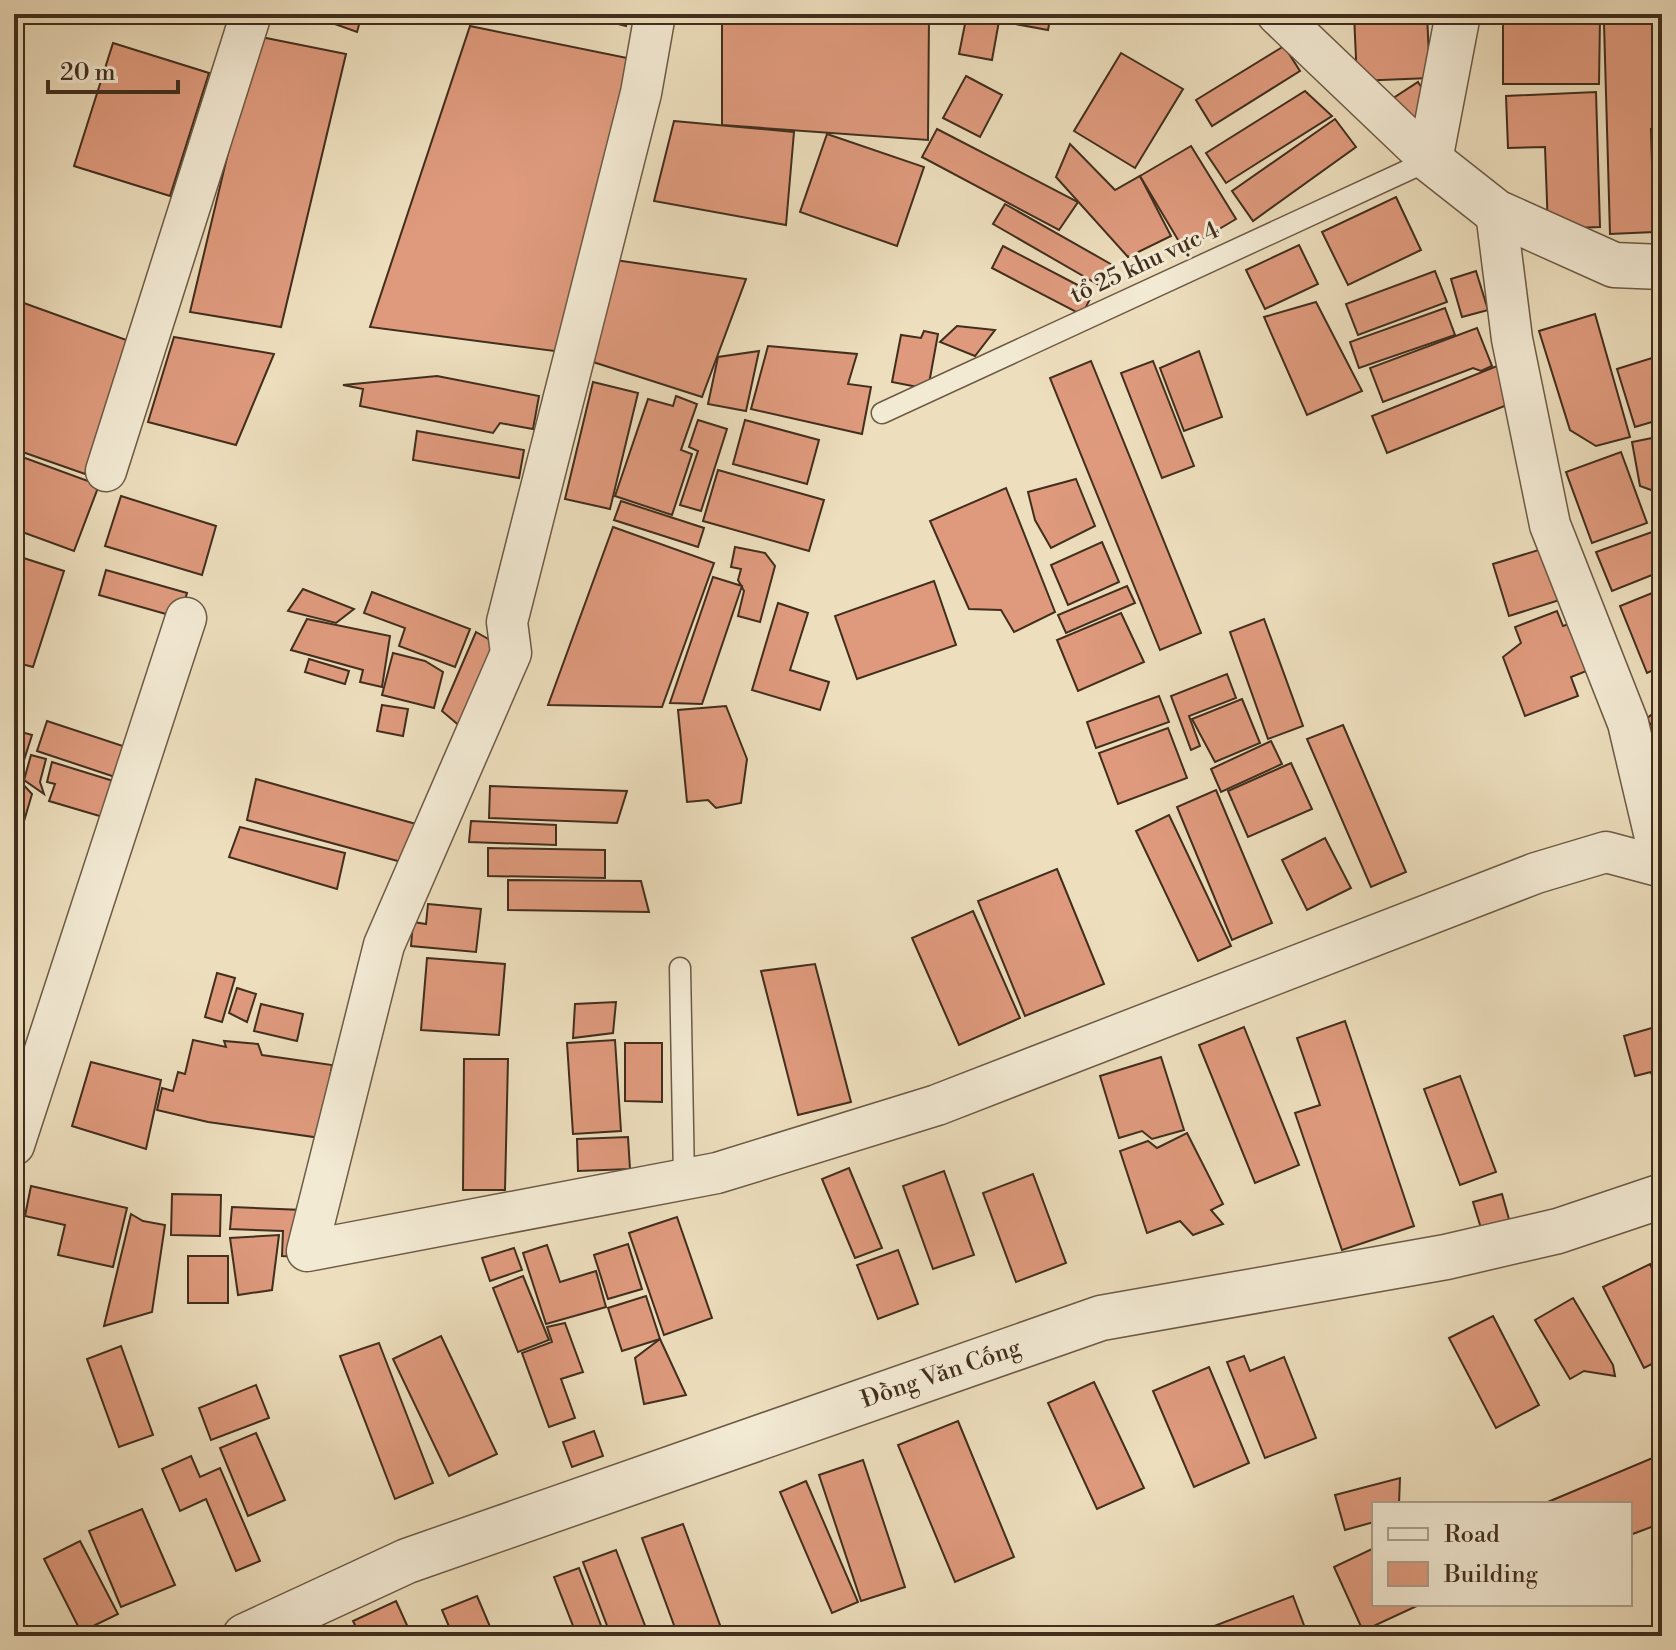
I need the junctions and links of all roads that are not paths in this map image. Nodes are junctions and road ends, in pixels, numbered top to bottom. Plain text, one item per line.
1 (251, 14) edge
2 (655, 14) edge
3 (1277, 14) edge
4 (1458, 14) edge
5 (1430, 160) junction
6 (1496, 212) junction
7 (1662, 267) edge
8 (882, 413) dead end
9 (106, 471) dead end
10 (186, 618) dead end
11 (680, 968) dead end
12 (14, 1145) edge
13 (684, 1179) junction
14 (1662, 1196) edge
15 (245, 1636) edge

1 - 9 street
2 - 13 street
3 - 5 street
4 - 5 street
5 - 6 street
5 - 8 lane, tổ 25 khu vực 4
6 - 7 street
6 - 13 street
10 - 12 street
11 - 13 lane
14 - 15 street, Đồng Văn Cống

